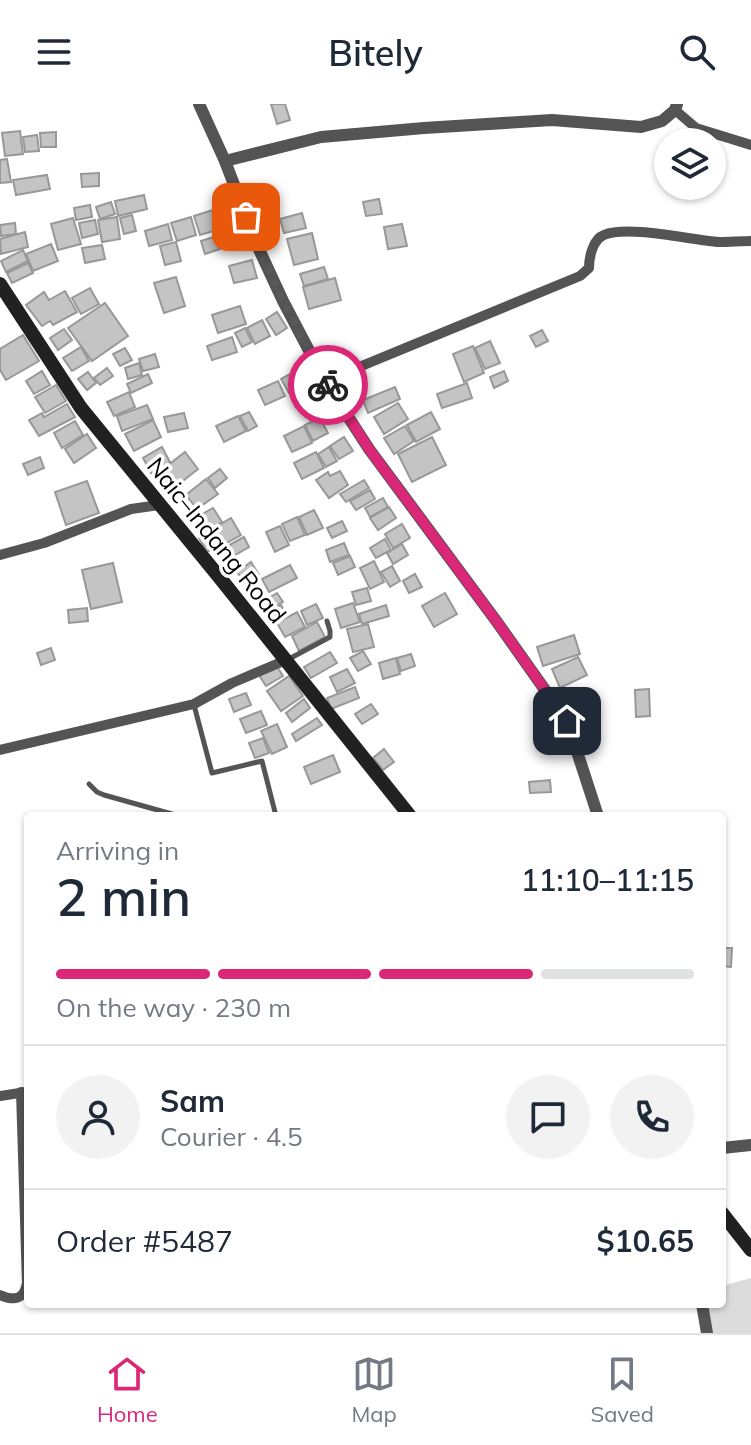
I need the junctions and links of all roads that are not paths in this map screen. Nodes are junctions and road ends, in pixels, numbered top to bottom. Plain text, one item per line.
1 (199, 104) edge
2 (676, 107) edge
3 (751, 145) edge
4 (225, 161) junction
5 (751, 241) edge
6 (0, 284) edge
7 (325, 381) junction
8 (159, 505) junction
9 (0, 555) edge
10 (327, 621) dead end
11 (286, 660) junction
12 (194, 704) junction
13 (0, 750) edge
14 (89, 784) dead end
15 (165, 812) edge
16 (275, 812) edge
17 (407, 812) edge
18 (597, 812) edge
19 (24, 1092) edge
20 (0, 1096) edge
21 (751, 1145) edge
22 (726, 1148) edge
23 (726, 1218) edge
24 (751, 1250) edge
25 (24, 1294) edge
26 (0, 1295) edge
27 (703, 1308) edge
28 (707, 1333) edge

1 - 4 street
2 - 3 street
2 - 4 street
4 - 7 street
5 - 7 street
6 - 8 main road, Naic–Indang Road
7 - 18 street
8 - 9 street
8 - 11 main road, Naic–Indang Road
10 - 11 lane
11 - 12 street
11 - 17 main road, Naic–Indang Road
12 - 13 street
12 - 16 lane
14 - 15 lane
19 - 20 street
21 - 22 street
23 - 24 main road
25 - 26 street
27 - 28 street

